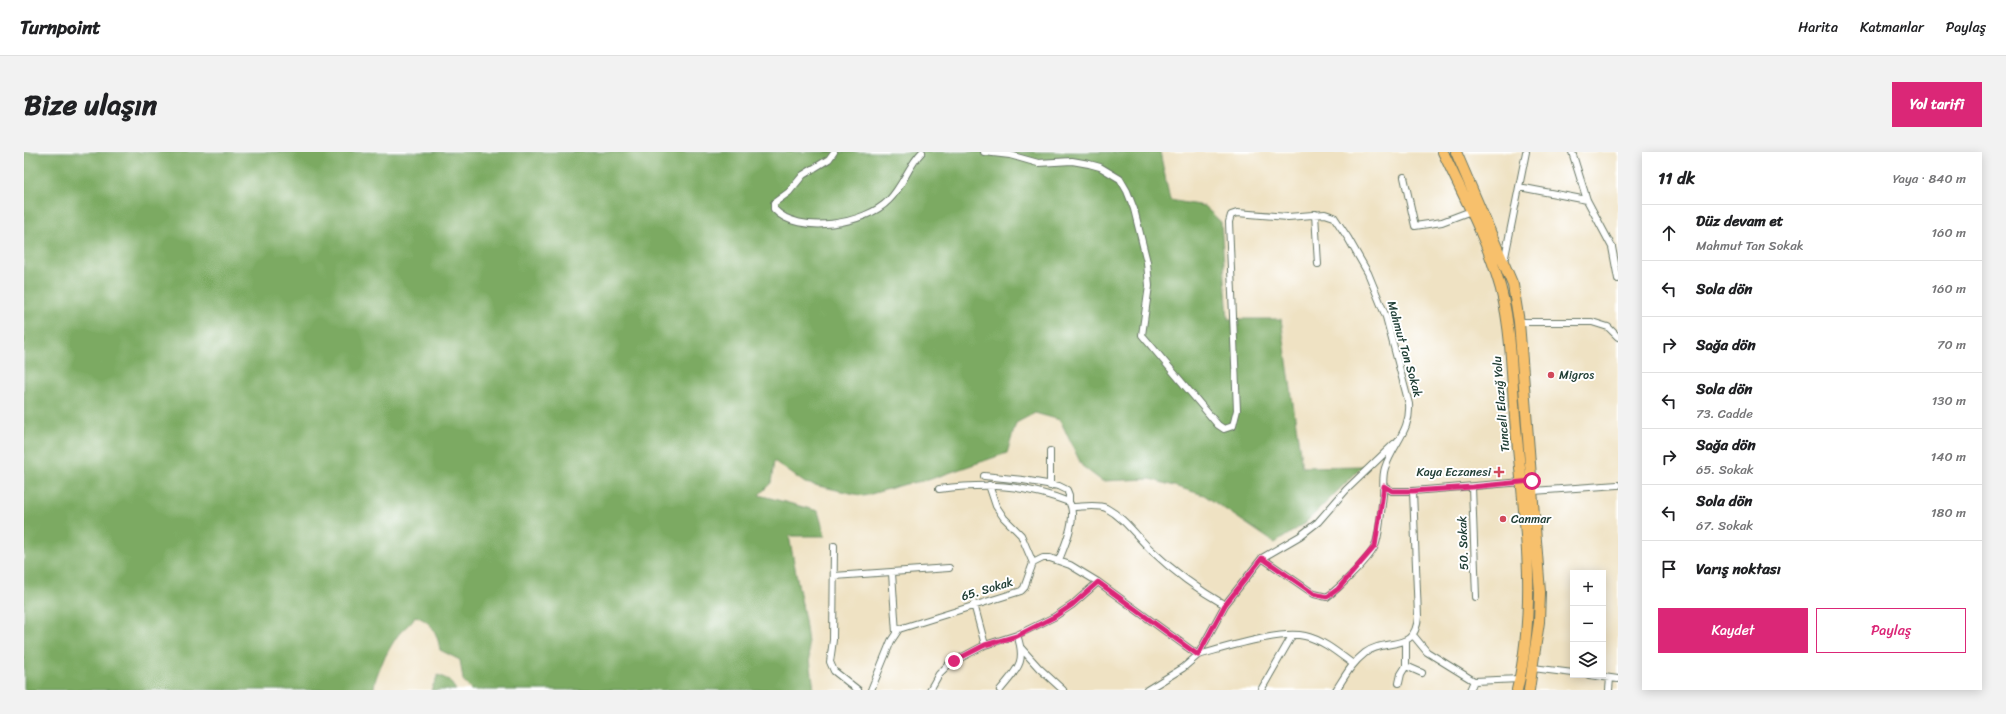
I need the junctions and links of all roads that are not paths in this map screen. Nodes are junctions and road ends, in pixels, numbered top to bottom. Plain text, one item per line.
1 (834, 152) edge
2 (922, 152) edge
3 (984, 152) edge
4 (1443, 152) edge
5 (1456, 152) edge
6 (1526, 152) edge
7 (1572, 152) edge
8 (1404, 177) dead end
9 (1519, 187) junction
10 (1587, 200) junction
11 (1471, 211) junction
12 (1315, 214) junction
13 (1504, 262) junction
14 (1318, 264) dead end
15 (1618, 279) edge
16 (1519, 322) junction
17 (1618, 337) edge
18 (1396, 442) junction
19 (1050, 451) dead end
20 (984, 476) dead end
21 (1532, 481) junction
22 (1521, 482) junction
23 (989, 485) junction
24 (1618, 485) edge
25 (1050, 486) junction
26 (1384, 486) junction
27 (1472, 487) junction
28 (939, 489) dead end
29 (1413, 491) junction
30 (1533, 492) junction
31 (1071, 504) junction
32 (834, 546) dead end
33 (1262, 558) junction
34 (1059, 560) junction
35 (1033, 563) junction
36 (949, 568) dead end
37 (892, 573) junction
38 (834, 576) junction
39 (1098, 582) junction
40 (1476, 597) dead end
41 (974, 604) junction
42 (1225, 605) junction
43 (896, 633) junction
44 (1413, 635) junction
45 (1017, 636) junction
46 (1292, 636) junction
47 (1406, 641) junction
48 (985, 645) junction
49 (1022, 648) junction
50 (1198, 655) junction
51 (1353, 664) junction
52 (1406, 666) junction
53 (1534, 668) junction
54 (1422, 673) dead end
55 (1570, 673) edge
56 (1606, 677) edge
57 (1610, 678) junction
58 (1520, 679) junction
59 (1618, 679) edge
60 (1474, 681) junction
61 (1399, 683) dead end
62 (858, 690) edge
63 (871, 690) edge
64 (930, 690) edge
65 (1000, 690) edge
66 (1063, 690) edge
67 (1147, 690) edge
68 (1261, 690) edge
69 (1336, 690) edge
70 (1470, 690) edge
71 (1517, 690) edge
72 (1529, 690) edge
73 (1609, 690) edge

1 - 2 street
3 - 12 street, Mahmut Tan Sokak
4 - 11 main road, Tunceli Elazığ Yolu
5 - 13 main road, Tunceli Elazığ Yolu
6 - 9 street
7 - 10 street
8 - 11 street
9 - 10 street
9 - 13 street
10 - 15 street
11 - 22 main road, Tunceli Elazığ Yolu
12 - 14 street
12 - 18 street, Mahmut Tan Sokak
13 - 16 main road, Tunceli Elazığ Yolu
16 - 17 street
16 - 21 main road, Tunceli Elazığ Yolu
18 - 26 street, Mahmut Tan Sokak
18 - 33 street, Mahmut Tan Sokak
19 - 25 street
20 - 25 street
21 - 22 street
21 - 30 main road, Tunceli Elazığ Yolu
22 - 27 street
22 - 58 main road, Tunceli Elazığ Yolu
23 - 28 street
23 - 31 street
23 - 35 street
24 - 30 street
25 - 31 street
26 - 29 street
26 - 33 street, Mahmut Tan Sokak
27 - 29 street
27 - 40 street, 50. Sokak
29 - 44 street
30 - 53 main road, Tunceli Elazığ Yolu
31 - 34 street
31 - 42 street
32 - 38 street
33 - 42 street
34 - 35 street
34 - 39 street
35 - 41 street, 65. Sokak
36 - 37 street
37 - 38 street
37 - 43 street
38 - 62 street
39 - 45 street
39 - 50 street
41 - 43 street, 65. Sokak
41 - 48 street
42 - 50 street
43 - 63 street
44 - 47 street
44 - 60 street
45 - 48 street
45 - 49 street
46 - 50 street
46 - 51 street
46 - 68 street
47 - 51 street
47 - 52 street
48 - 64 street
49 - 65 street
49 - 66 street
50 - 67 street
51 - 69 street
52 - 54 street
52 - 61 street
53 - 55 street
53 - 72 main road, Tunceli Elazığ Yolu
56 - 57 street
57 - 59 street
57 - 73 street
58 - 60 street
58 - 71 main road, Tunceli Elazığ Yolu
60 - 70 street

